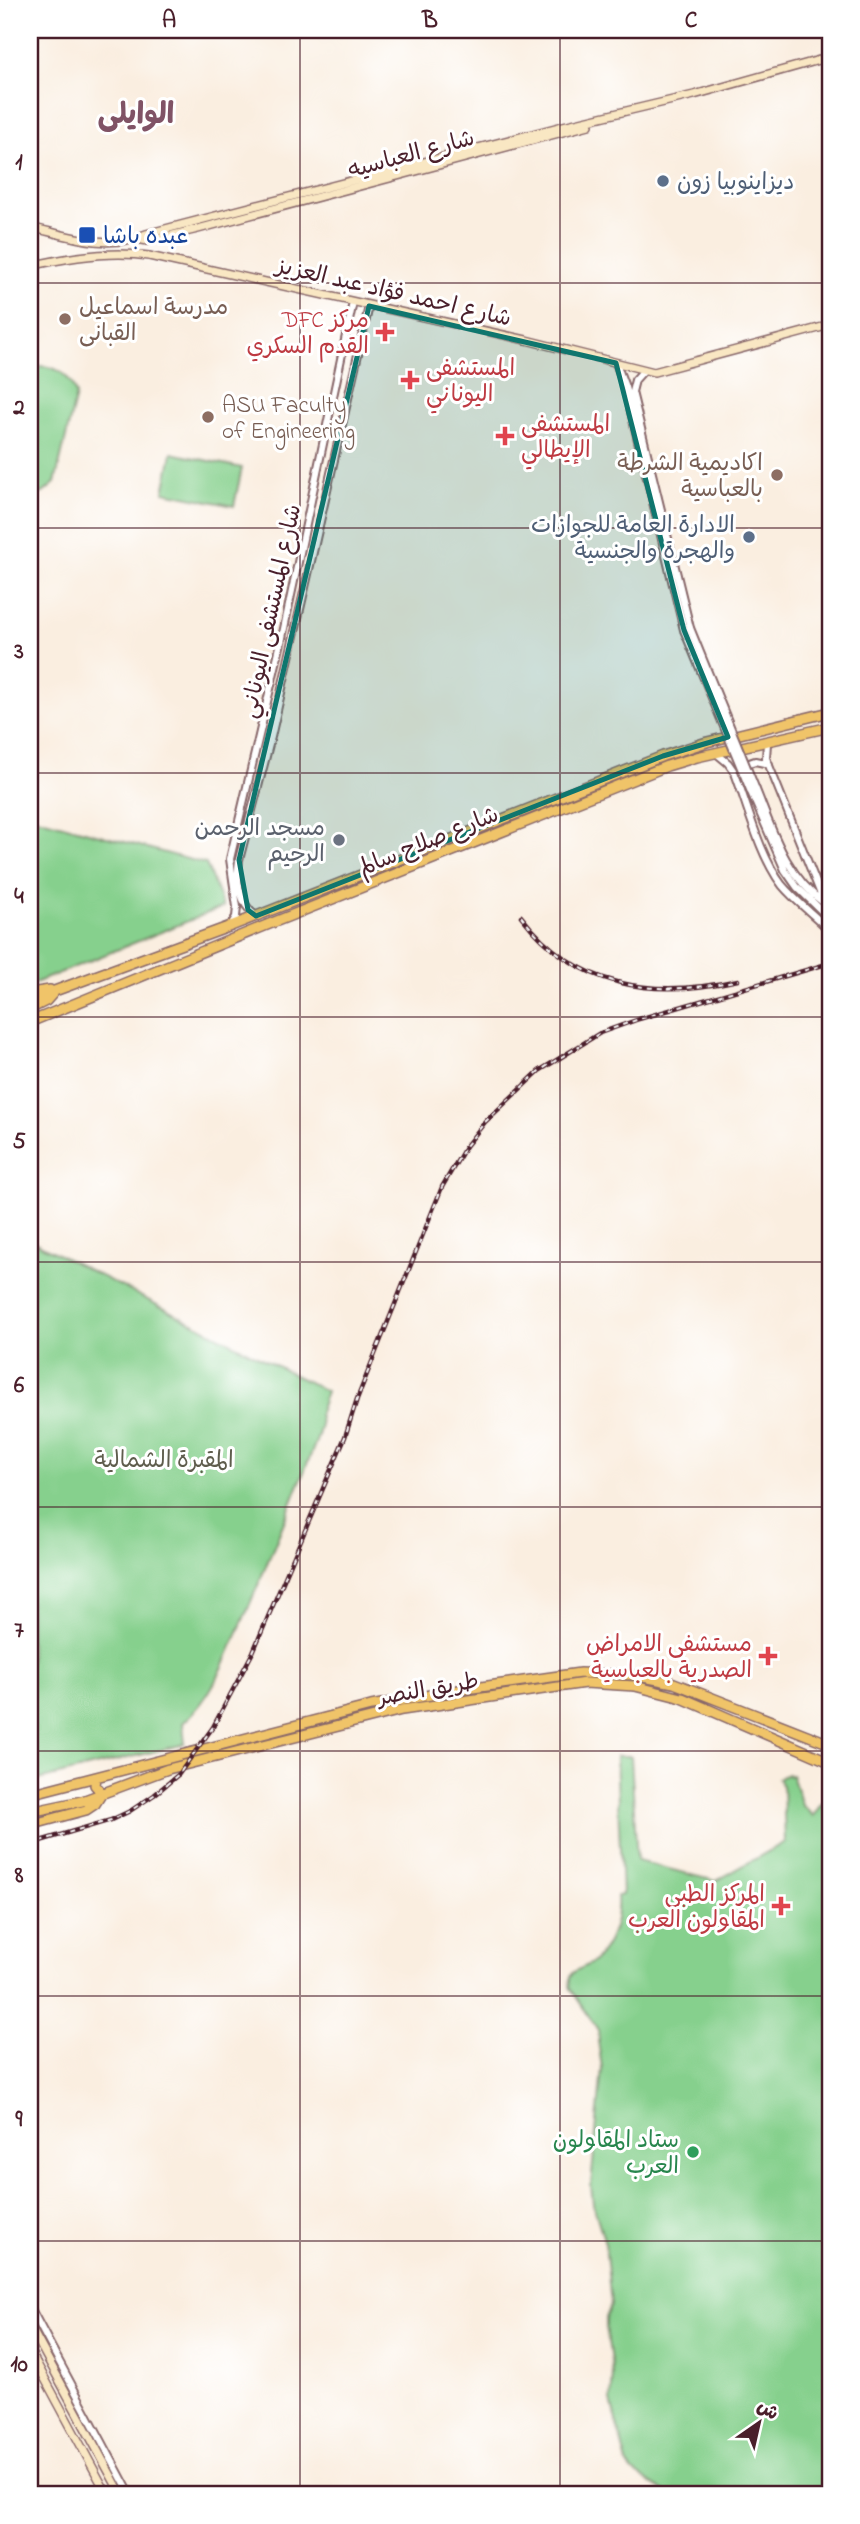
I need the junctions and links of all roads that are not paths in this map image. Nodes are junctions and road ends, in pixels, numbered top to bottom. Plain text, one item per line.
1 (830, 57) edge
2 (30, 227) edge
3 (110, 243) junction
4 (107, 255) junction
5 (30, 266) edge
6 (353, 302) junction
7 (369, 306) junction
8 (830, 325) edge
9 (616, 363) junction
10 (341, 364) junction
11 (357, 367) junction
12 (644, 370) junction
13 (687, 629) junction
14 (830, 712) edge
15 (830, 727) edge
16 (767, 743) junction
17 (716, 753) junction
18 (769, 764) junction
19 (734, 772) junction
20 (753, 791) junction
21 (825, 904) junction
22 (256, 916) junction
23 (830, 918) edge
24 (231, 926) junction
25 (830, 931) edge
26 (55, 991) junction
27 (30, 993) edge
28 (30, 1000) edge
29 (30, 1009) edge
30 (49, 1014) junction
31 (30, 1023) edge
32 (30, 1029) edge
33 (830, 1744) edge
34 (830, 1762) edge
35 (96, 1778) junction
36 (75, 1784) junction
37 (102, 1793) junction
38 (30, 1794) edge
39 (82, 1801) junction
40 (30, 1812) edge
41 (30, 1825) edge
42 (30, 2307) edge
43 (30, 2326) edge
44 (30, 2351) edge
45 (107, 2494) edge
46 (121, 2494) edge
47 (130, 2494) edge

1 - 3 main road, شارع العباسيه
2 - 3 main road, شارع العباسيه
3 - 4 main road
4 - 5 main road, شارع احمد فؤاد عبد العزيز
4 - 6 main road, شارع احمد فؤاد عبد العزيز
6 - 7 main road, شارع احمد فؤاد عبد العزيز
6 - 10 street, شارع المستشفى اليوناني
7 - 9 main road, شارع احمد فؤاد عبد العزيز
7 - 11 street, شارع المستشفى اليوناني
8 - 12 main road, شارع احمد فؤاد عبد العزيز
9 - 12 main road, شارع احمد فؤاد عبد العزيز
9 - 13 street
10 - 11 street
10 - 24 street, شارع المستشفى اليوناني
11 - 22 street, شارع المستشفى اليوناني
12 - 13 street
13 - 20 street, bridge
14 - 22 highway, شارع صلاح سالم
15 - 16 highway, شارع صلاح سالم
16 - 17 highway, شارع صلاح سالم
16 - 18 street
17 - 19 street
17 - 30 highway, شارع صلاح سالم
18 - 19 street
18 - 21 street
19 - 25 street
20 - 21 street
20 - 23 street
21 - 23 street
22 - 24 highway, شارع صلاح سالم
24 - 26 highway, شارع صلاح سالم
26 - 27 highway
26 - 28 highway, شارع صلاح سالم
26 - 29 highway
30 - 31 highway
30 - 32 highway
33 - 35 highway, طريق النصر
34 - 37 highway, طريق النصر
35 - 36 highway, طريق النصر
35 - 37 highway
36 - 38 highway, طريق النصر
36 - 39 highway
37 - 39 highway, طريق النصر
37 - 41 highway
39 - 40 highway, طريق النصر
42 - 47 street
43 - 46 main road
44 - 45 main road

